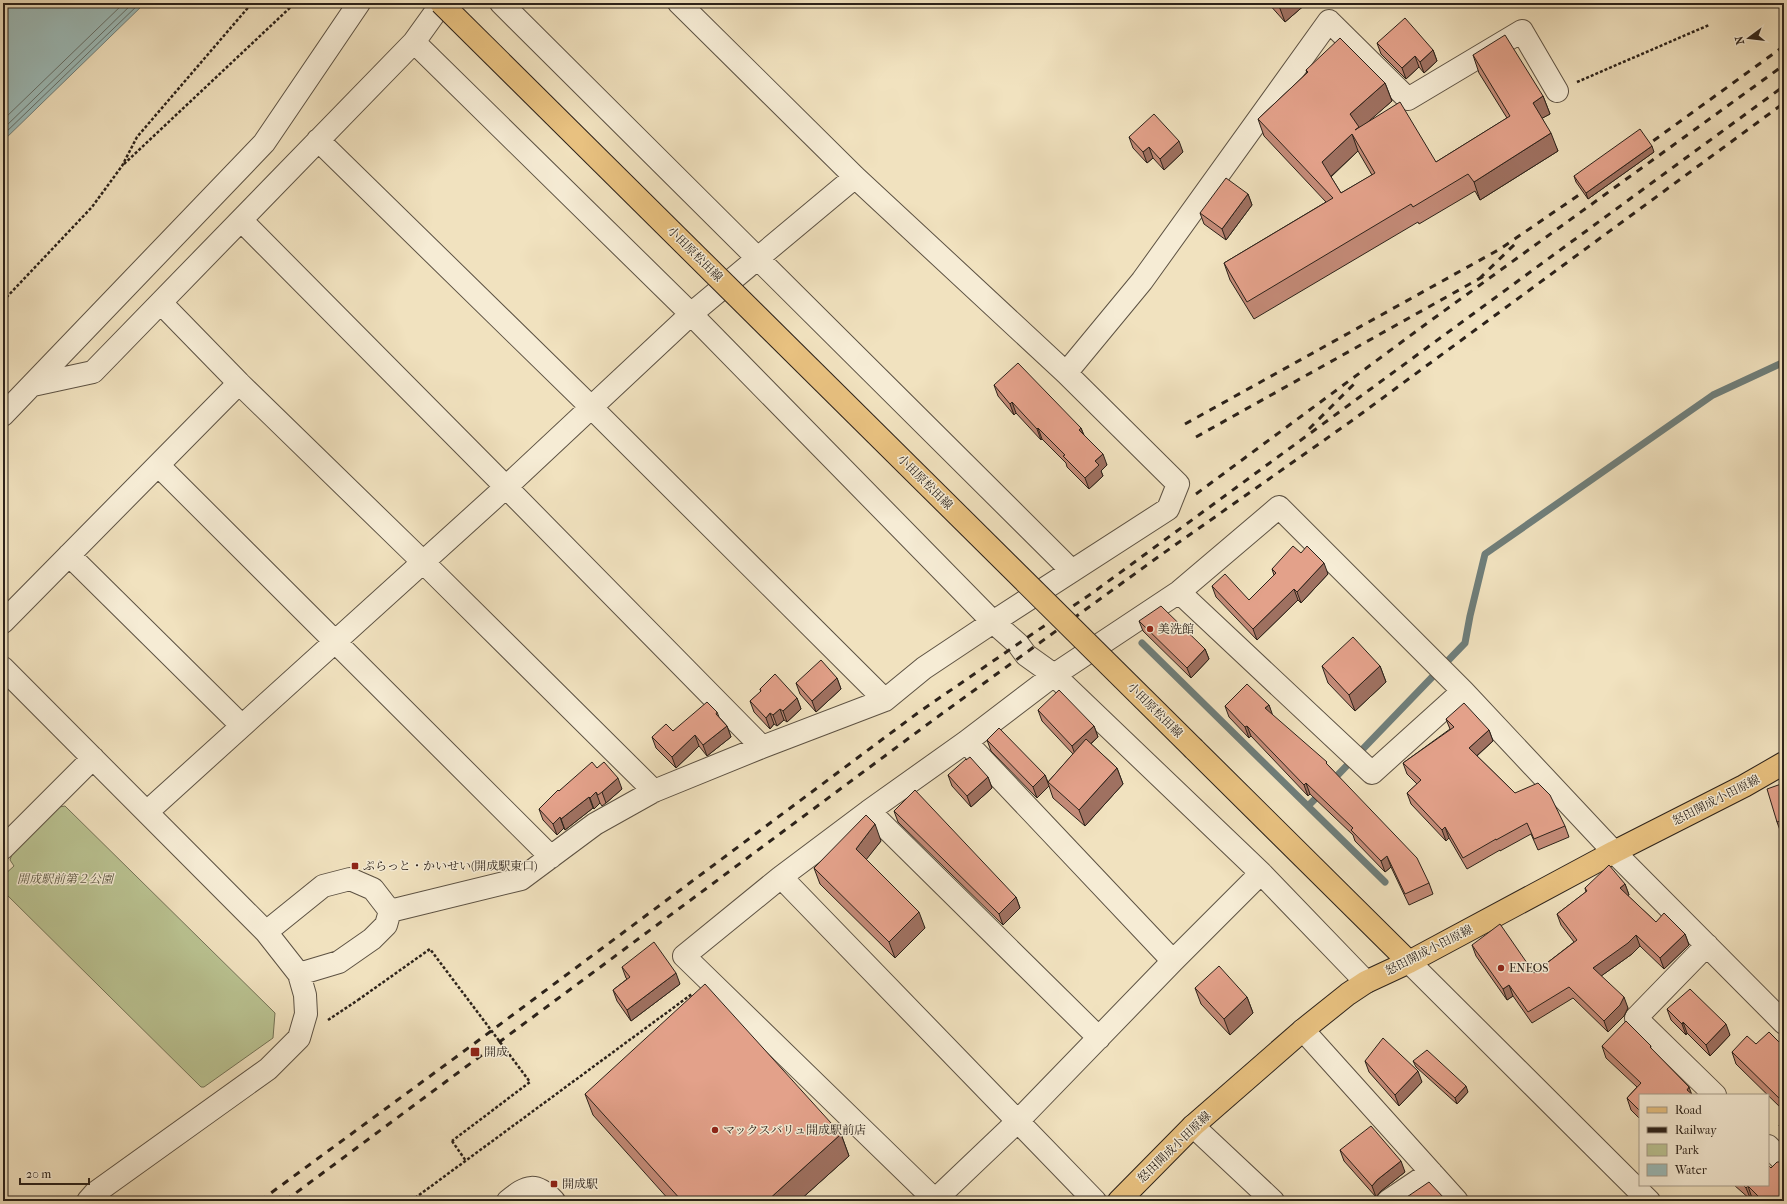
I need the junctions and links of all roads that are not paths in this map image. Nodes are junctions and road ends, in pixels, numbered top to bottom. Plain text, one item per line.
1 (359, 3) edge
2 (441, 3) edge
3 (501, 3) edge
4 (679, 3) edge
5 (414, 42) junction
6 (1557, 91) road end
7 (318, 140) junction
8 (854, 177) junction
9 (241, 220) junction
10 (756, 259) junction
11 (161, 303) junction
12 (691, 314) junction
13 (1066, 373) junction
14 (239, 382) junction
15 (33, 386) junction
16 (591, 407) junction
17 (3, 415) edge
18 (158, 465) junction
19 (506, 487) junction
20 (69, 555) junction
21 (423, 562) junction
22 (1072, 571) junction
23 (1179, 592) junction
24 (3, 622) edge
25 (993, 622) junction
26 (334, 642) junction
27 (3, 668) edge
28 (1054, 675) junction
29 (1463, 691) junction
30 (885, 700) junction
31 (242, 726) junction
32 (966, 742) junction
33 (762, 747) junction
34 (93, 758) junction
35 (1784, 763) edge
36 (654, 791) junction
37 (869, 811) junction
38 (147, 812) junction
39 (3, 848) edge
40 (1614, 852) junction
41 (551, 858) junction
42 (1261, 873) junction
43 (781, 877) junction
44 (390, 912) junction
45 (266, 932) junction
46 (1707, 945) junction
47 (1173, 961) junction
48 (1409, 962) junction
49 (299, 974) junction
50 (1366, 982) junction
51 (1784, 1023) edge
52 (1302, 1030) junction
53 (1099, 1038) junction
54 (1715, 1094) edge
55 (1018, 1121) junction
56 (1194, 1126) junction
57 (1769, 1147) edge
58 (1784, 1162) edge
59 (1431, 1172) junction
60 (88, 1201) edge
61 (508, 1201) edge
62 (554, 1201) edge
63 (1095, 1201) edge
64 (1119, 1201) edge
65 (1273, 1201) edge
66 (1388, 1201) edge
67 (1457, 1201) edge
68 (1649, 1201) edge

1 - 15 street
2 - 5 street
2 - 48 main road, 小田原松田線, bridge
3 - 10 street
4 - 8 street
5 - 7 street
5 - 12 street
6 - 13 street
7 - 9 street
7 - 16 street
8 - 10 street
8 - 13 street
9 - 11 street
9 - 19 street
10 - 12 street
10 - 22 street
11 - 14 street
11 - 15 street
12 - 16 street
12 - 25 street
13 - 22 street
14 - 18 street
14 - 21 street
15 - 17 street
16 - 19 street
16 - 30 street
18 - 20 street
18 - 26 street
19 - 21 street
19 - 33 street
20 - 24 street
20 - 31 street
21 - 26 street
21 - 36 street
22 - 25 street
23 - 28 street
23 - 29 street
23 - 29 street
25 - 28 street
25 - 30 street
26 - 31 street
26 - 41 street
27 - 34 street
28 - 32 street
28 - 42 street
29 - 40 street
30 - 33 street
31 - 38 street
32 - 37 street
32 - 47 street
33 - 36 street
34 - 38 street
34 - 39 street
35 - 40 main road, 怒田開成小田原線
36 - 41 street
37 - 43 street
37 - 53 street
38 - 45 street
40 - 46 street
40 - 48 main road, 怒田開成小田原線
41 - 44 street
42 - 47 street
42 - 50 street
43 - 55 street
43 - 55 street
44 - 45 street
44 - 49 street
45 - 49 street
46 - 51 street
46 - 54 street
47 - 53 street
48 - 50 main road, 怒田開成小田原線
48 - 68 street
49 - 60 street
50 - 52 main road, 怒田開成小田原線
52 - 56 main road, 怒田開成小田原線
52 - 59 street
53 - 55 street
55 - 63 street
56 - 64 main road, 怒田開成小田原線
56 - 65 street
57 - 58 street
59 - 66 street
59 - 67 street
61 - 62 street

